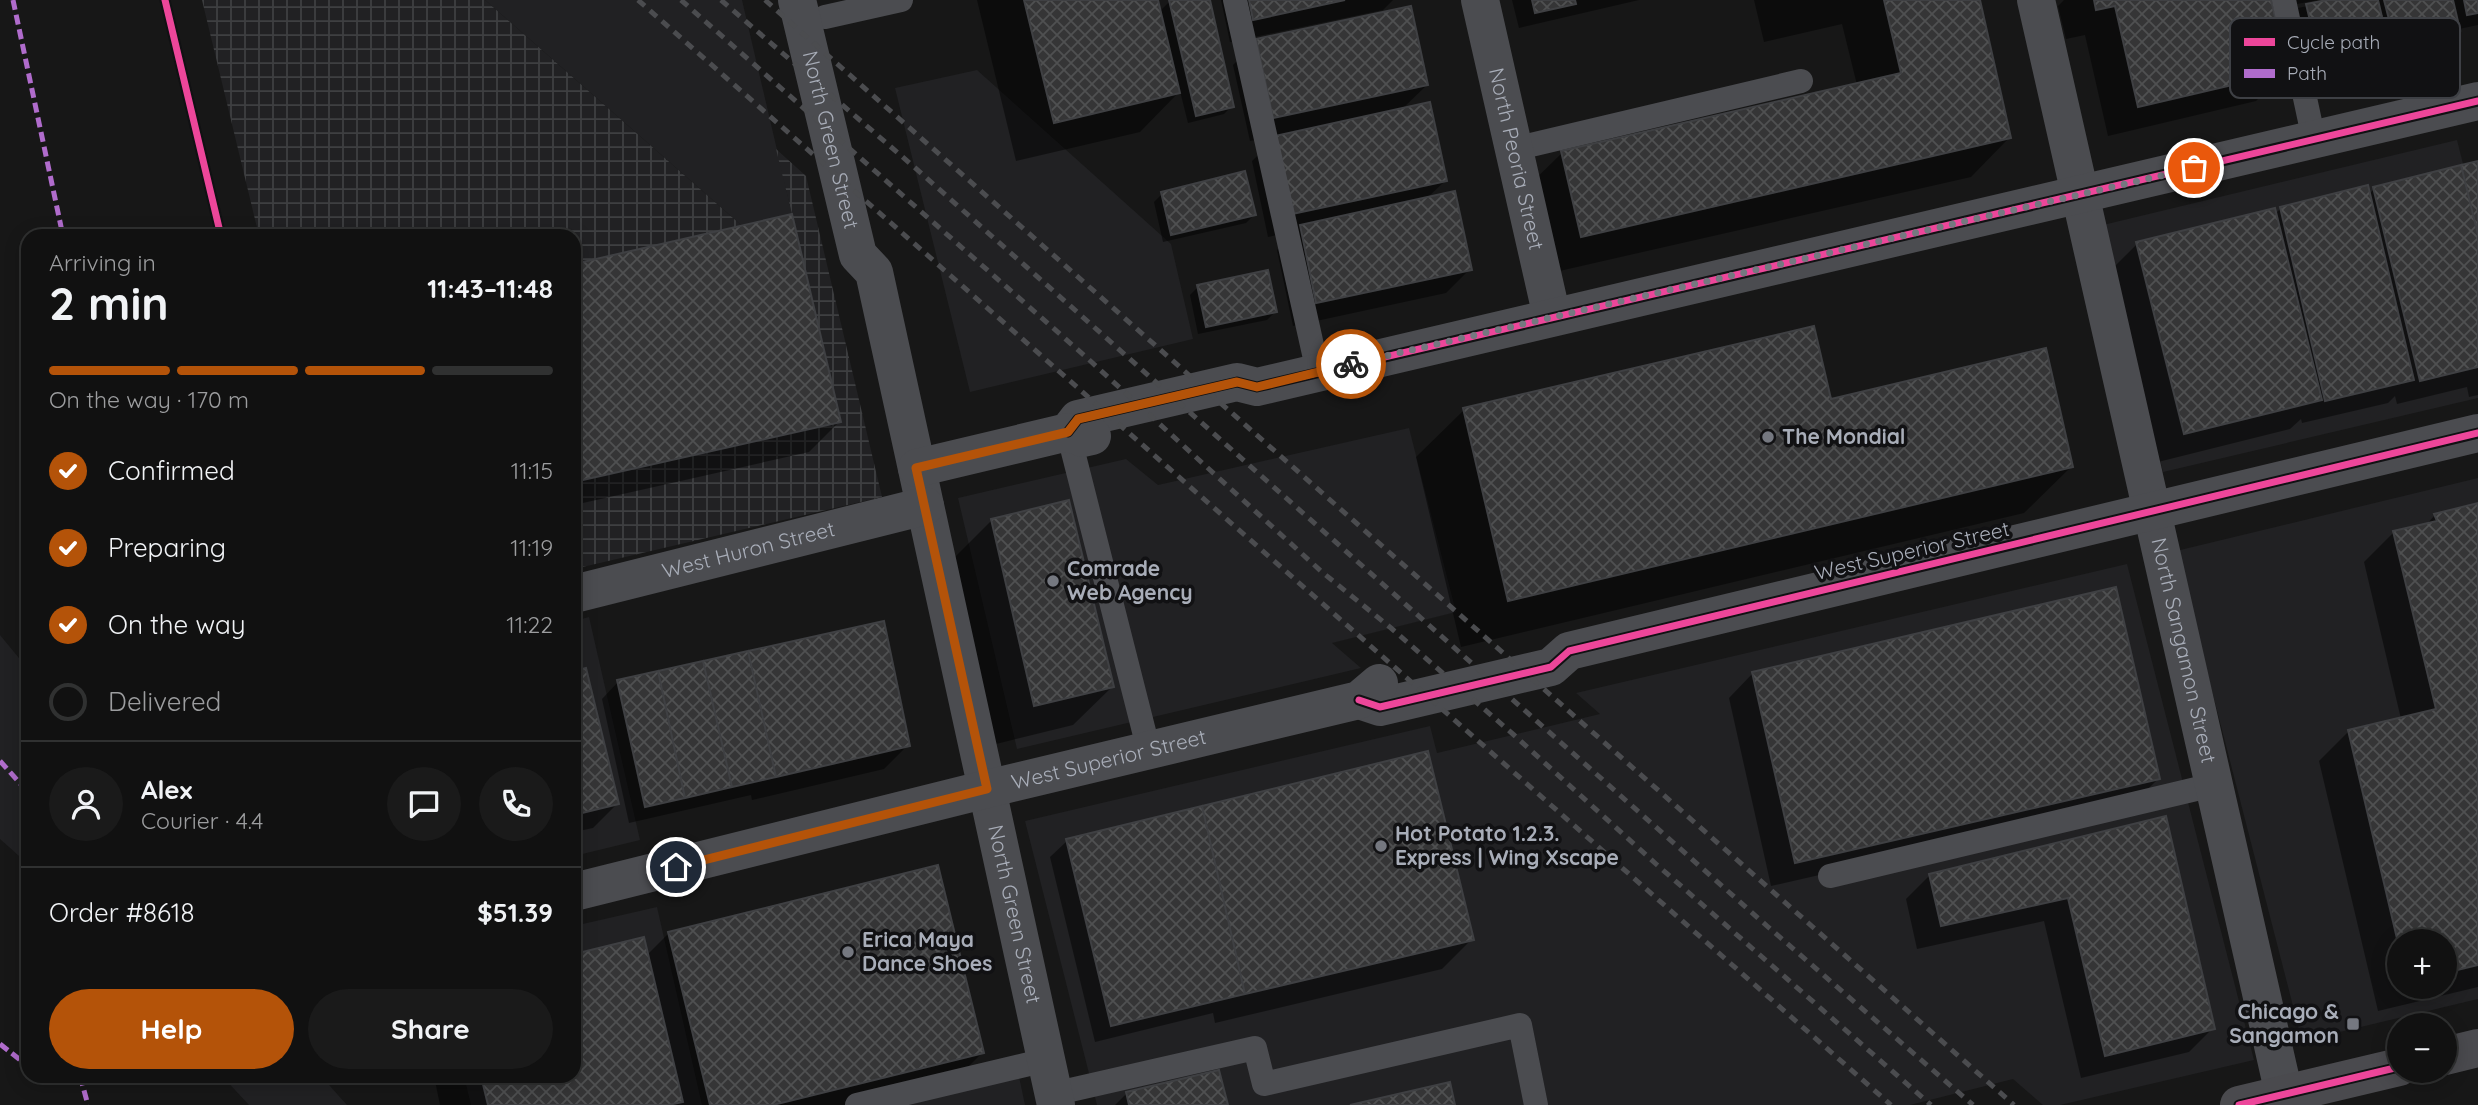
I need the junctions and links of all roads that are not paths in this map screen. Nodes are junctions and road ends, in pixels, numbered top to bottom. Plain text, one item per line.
1 (901, 0) edge
2 (1235, 0) edge
3 (1480, 0) edge
4 (2036, 0) edge
5 (2284, 0) edge
6 (814, 5) edge
7 (2288, 18) edge
8 (1801, 81) dead end
9 (2305, 98) edge
10 (2478, 101) edge
11 (2314, 140) junction
12 (1514, 149) junction
13 (2080, 194) junction
14 (1552, 317) junction
15 (1318, 372) junction
16 (1068, 432) junction
17 (2478, 433) edge
18 (916, 468) junction
19 (925, 506) junction
20 (2152, 511) junction
21 (581, 592) edge
22 (1149, 751) junction
23 (2213, 785) junction
24 (987, 789) junction
25 (1830, 876) dead end
26 (581, 890) edge
27 (2478, 1048) edge
28 (2457, 1053) edge
29 (2387, 1070) edge
30 (1052, 1086) edge
31 (2284, 1094) junction
32 (857, 1105) edge
33 (1536, 1105) edge
34 (2239, 1105) edge

1 - 6 lane
2 - 15 lane
3 - 12 street, North Peoria Street
4 - 13 street, North Sangamon Street
5 - 7 lane
6 - 18 street, North Green Street
8 - 12 lane
9 - 11 lane
10 - 11 street
11 - 13 street
12 - 14 street, North Peoria Street
13 - 14 street
13 - 20 street, North Sangamon Street
14 - 15 street
15 - 16 street
16 - 18 street
16 - 22 lane
17 - 20 street, West Superior Street
18 - 19 street, North Green Street
19 - 21 street, West Huron Street
19 - 24 street, North Green Street
20 - 22 street, West Superior Street
20 - 23 street, North Sangamon Street
22 - 24 street, West Superior Street
23 - 25 lane
23 - 31 street, North Sangamon Street
24 - 26 street, West Superior Street
24 - 30 street, North Green Street
27 - 28 main road
29 - 31 main road
30 - 32 lane
30 - 33 lane
31 - 34 main road

